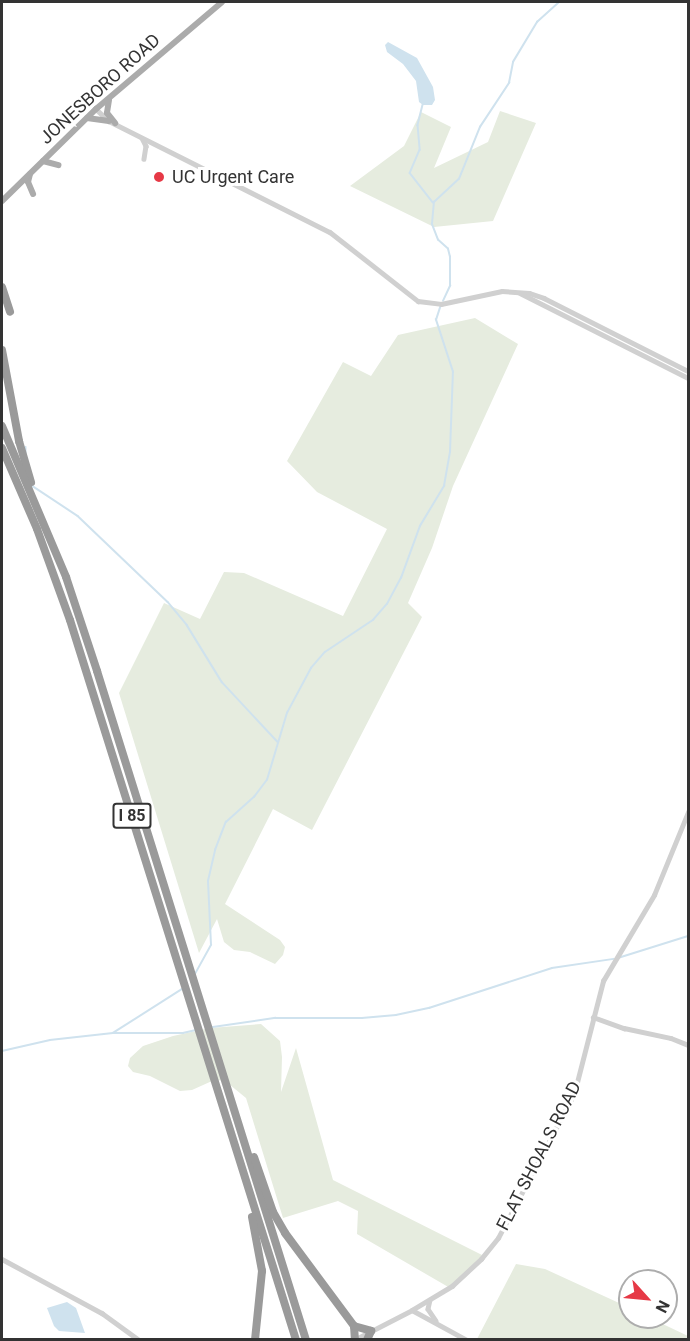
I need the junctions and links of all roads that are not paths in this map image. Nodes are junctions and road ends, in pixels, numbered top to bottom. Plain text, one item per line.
1 (222, 2) edge
2 (109, 98) junction
3 (96, 110) junction
4 (87, 118) junction
5 (112, 122) junction
6 (140, 136) junction
7 (144, 159) dead end
8 (43, 160) junction
9 (58, 165) dead end
10 (31, 173) junction
11 (33, 194) dead end
12 (2, 201) edge
13 (2, 288) edge
14 (512, 290) junction
15 (10, 312) dead end
16 (2, 350) edge
17 (688, 371) edge
18 (688, 378) edge
19 (2, 426) edge
20 (2, 448) edge
21 (39, 509) junction
22 (688, 812) edge
23 (593, 1017) junction
24 (688, 1045) edge
25 (227, 1089) junction
26 (245, 1180) junction
27 (2, 1259) edge
28 (430, 1299) junction
29 (412, 1311) junction
30 (440, 1325) junction
31 (354, 1326) junction
32 (370, 1331) junction
33 (354, 1339) edge
34 (140, 1340) edge
35 (255, 1340) edge
36 (296, 1340) edge
37 (306, 1340) edge
38 (367, 1340) edge
39 (467, 1340) edge

1 - 2 main road, JONESBORO ROAD
2 - 3 main road, JONESBORO ROAD
2 - 5 main road
3 - 4 main road, JONESBORO ROAD
3 - 5 street
4 - 5 main road
4 - 8 main road, JONESBORO ROAD
5 - 6 street
6 - 7 street
6 - 14 street
8 - 9 main road
8 - 10 main road, JONESBORO ROAD
10 - 11 main road
10 - 12 main road, JONESBORO ROAD
13 - 15 highway
14 - 17 street
14 - 18 street
16 - 21 highway
19 - 21 highway, I 85
20 - 26 highway, I 85
21 - 25 highway, I 85
22 - 23 street, FLAT SHOALS ROAD
23 - 24 street
23 - 28 street, FLAT SHOALS ROAD
25 - 31 highway
25 - 37 highway, I 85
26 - 35 highway
26 - 36 highway, I 85
27 - 34 street
28 - 29 street, FLAT SHOALS ROAD
28 - 30 street
29 - 30 street
29 - 32 street, FLAT SHOALS ROAD
30 - 39 street
31 - 32 highway
31 - 33 highway
32 - 33 street, FLAT SHOALS ROAD
32 - 38 highway

